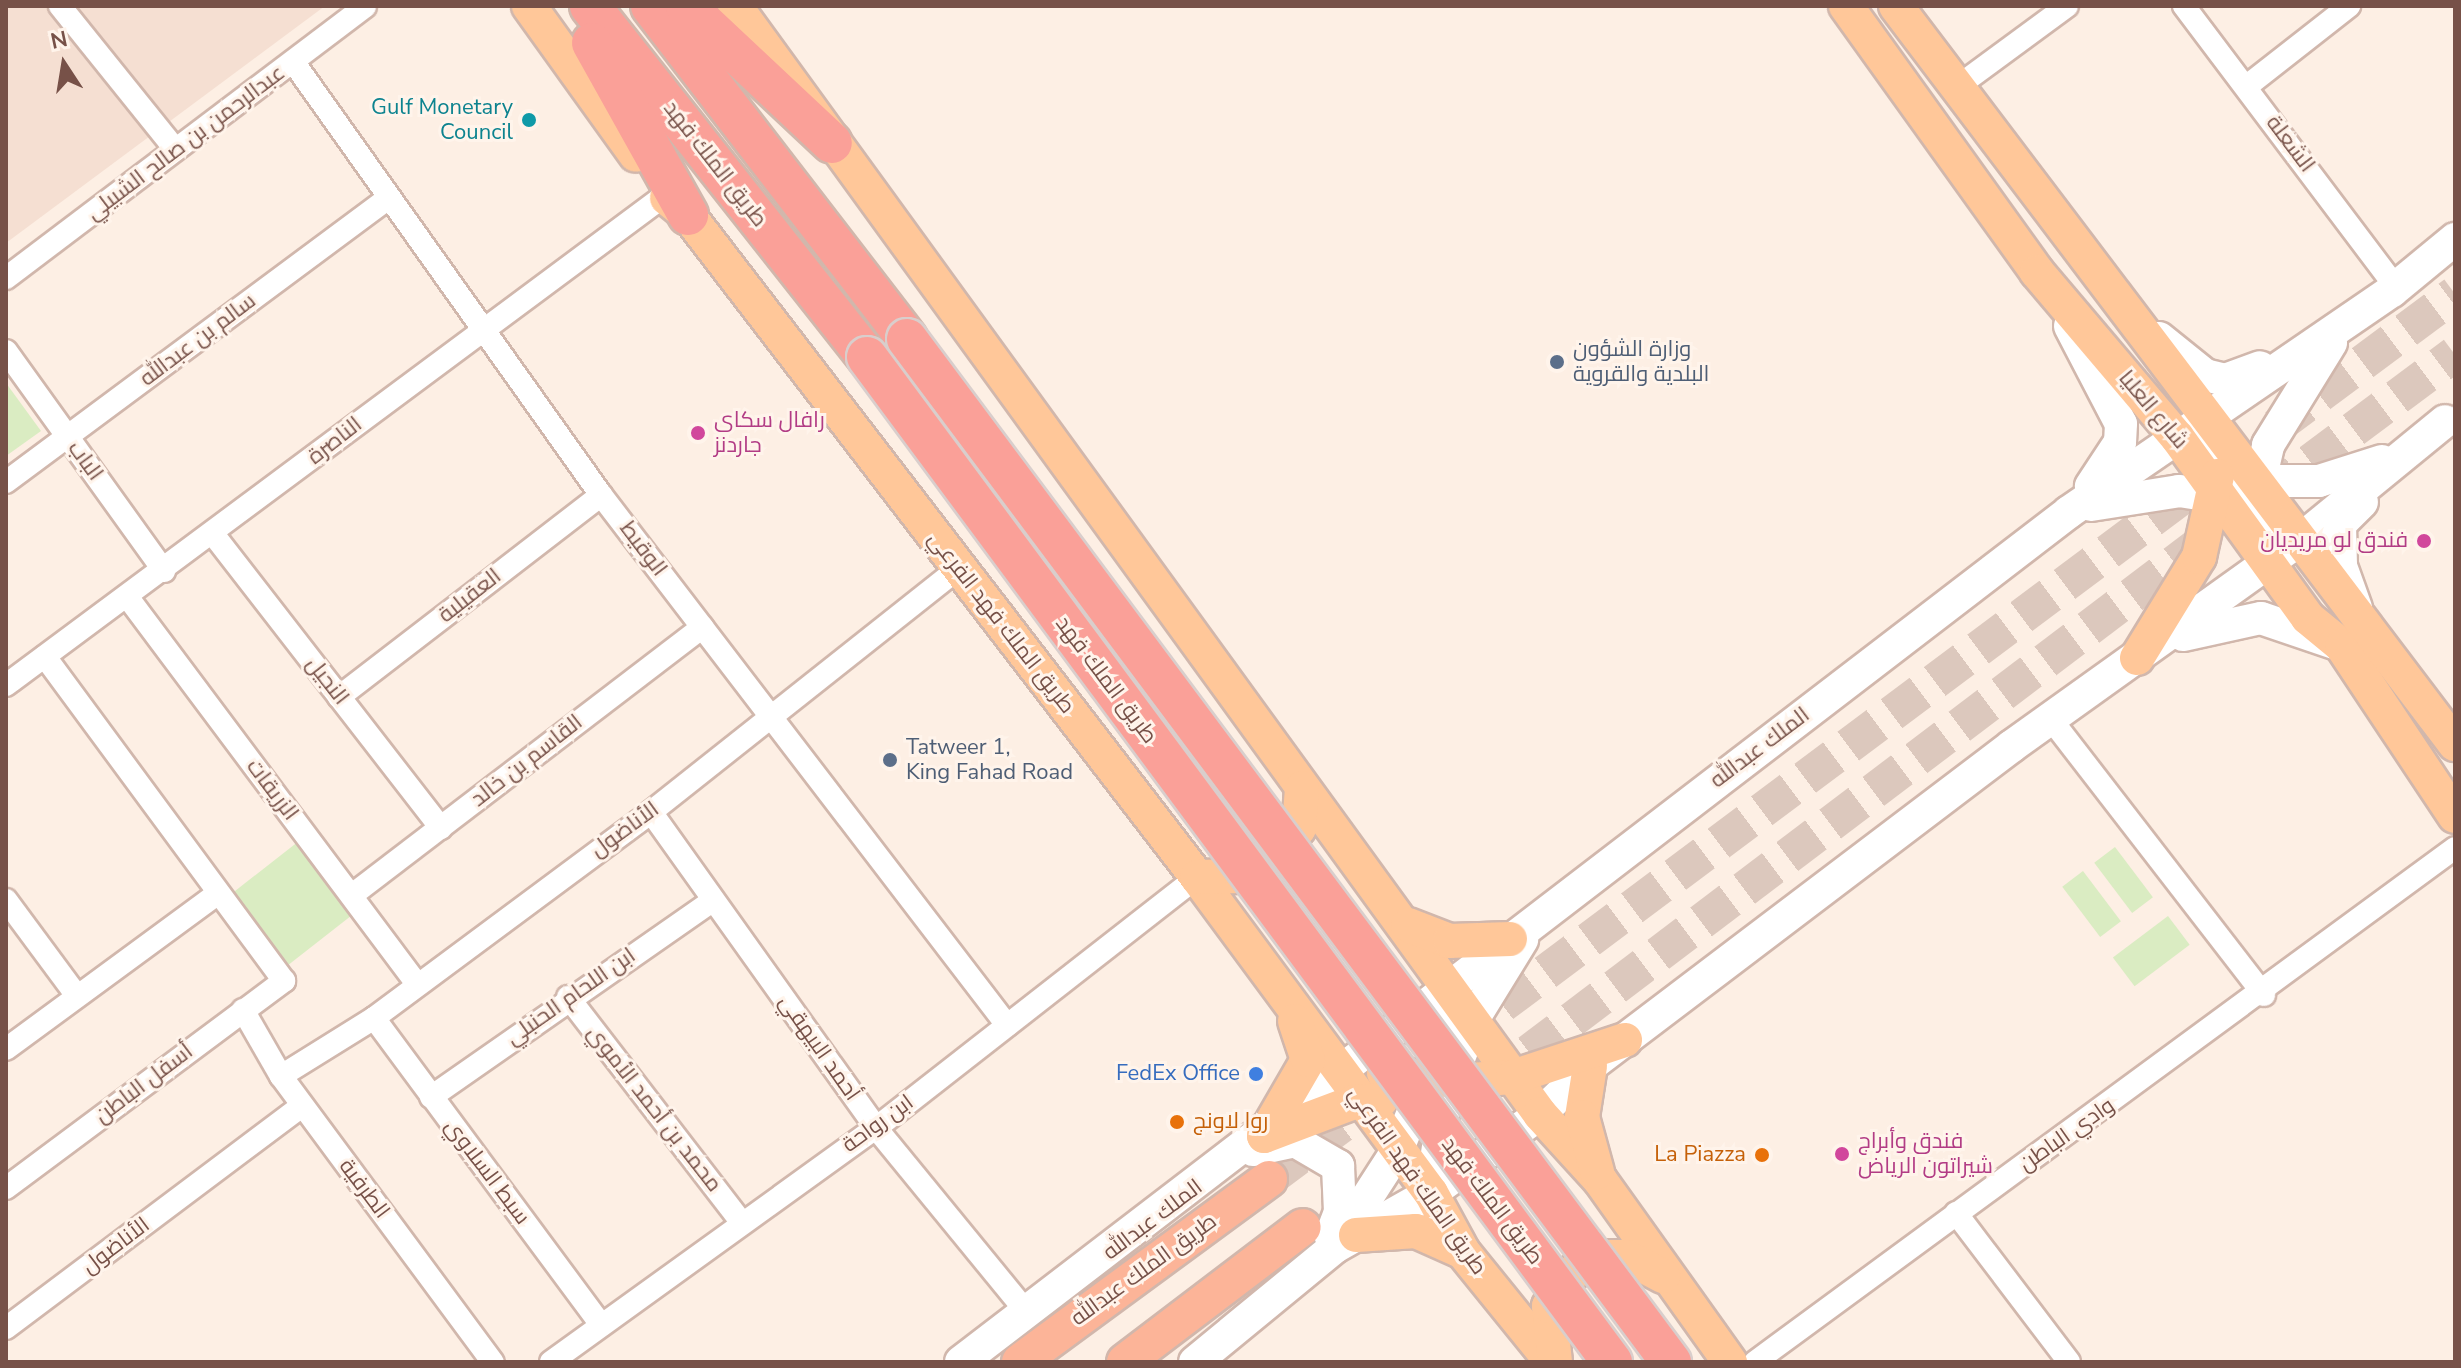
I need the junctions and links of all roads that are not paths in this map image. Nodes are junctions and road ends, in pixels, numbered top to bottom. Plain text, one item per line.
1 (60, 6) edge
2 (529, 6) edge
3 (569, 6) edge
4 (590, 6) edge
5 (651, 6) edge
6 (686, 6) edge
7 (735, 6) edge
8 (1846, 6) edge
9 (1896, 6) edge
10 (2067, 6) edge
11 (2184, 6) edge
12 (2349, 6) edge
13 (348, 10) edge
14 (294, 63) junction
15 (2247, 86) junction
16 (1954, 89) junction
17 (832, 143) junction
18 (175, 149) junction
19 (389, 198) junction
20 (676, 205) junction
21 (2455, 239) edge
22 (2081, 254) junction
23 (2037, 272) junction
24 (6, 278) edge
25 (2393, 283) junction
26 (2355, 317) junction
27 (482, 328) junction
28 (6, 351) edge
29 (2207, 416) junction
30 (2450, 417) edge
31 (68, 437) junction
32 (2177, 437) junction
33 (2215, 455) junction
34 (2260, 481) junction
35 (6, 482) edge
36 (2218, 492) junction
37 (601, 495) junction
38 (2069, 512) junction
39 (2264, 517) junction
40 (213, 534) junction
41 (2301, 539) junction
42 (2270, 560) junction
43 (959, 568) junction
44 (164, 571) junction
45 (129, 599) junction
46 (702, 627) junction
47 (2353, 637) junction
48 (45, 657) junction
49 (2137, 658) junction
50 (6, 685) edge
51 (339, 697) junction
52 (773, 717) junction
53 (2050, 718) junction
54 (2454, 738) edge
55 (1302, 788) junction
56 (651, 812) junction
57 (2455, 816) edge
58 (441, 828) junction
59 (2455, 848) edge
60 (1197, 877) junction
61 (217, 894) junction
62 (352, 895) junction
63 (6, 900) edge
64 (713, 900) junction
65 (1408, 925) junction
66 (1520, 933) junction
67 (415, 982) junction
68 (1452, 984) junction
69 (2264, 995) junction
70 (77, 996) junction
71 (568, 997) junction
72 (1288, 998) junction
73 (243, 1010) junction
74 (374, 1018) junction
75 (1474, 1018) junction
76 (1007, 1025) junction
77 (1625, 1040) junction
78 (6, 1049) edge
79 (1590, 1066) junction
80 (281, 1076) junction
81 (1513, 1077) junction
82 (1354, 1079) junction
83 (1436, 1088) junction
84 (431, 1097) junction
85 (302, 1106) junction
86 (1540, 1114) junction
87 (876, 1128) junction
88 (1253, 1144) junction
89 (1397, 1151) junction
90 (1269, 1179) tunnel mouth
91 (1600, 1180) junction
92 (6, 1188) edge
93 (1431, 1193) junction
94 (1956, 1213) junction
95 (740, 1220) junction
96 (1303, 1227) dead end
97 (1337, 1248) junction
98 (1463, 1252) junction
99 (1666, 1279) junction
100 (1028, 1314) junction
101 (601, 1325) junction
102 (6, 1328) edge
103 (493, 1362) edge
104 (551, 1362) edge
105 (961, 1362) edge
106 (1020, 1362) edge
107 (1125, 1362) edge
108 (1195, 1362) edge
109 (1553, 1362) edge
110 (1612, 1362) edge
111 (1671, 1362) edge
112 (1730, 1362) edge
113 (1755, 1362) edge
114 (2069, 1362) edge

1 - 18 street
2 - 20 main road, طريق الملك فهد الفرعي
3 - 20 highway
4 - 110 highway, طريق الملك فهد, bridge
5 - 111 highway, طريق الملك فهد, bridge
6 - 17 highway
7 - 17 main road
8 - 23 main road, شارع العليا
9 - 16 main road, شارع العليا
10 - 16 street
11 - 15 street, الشعلة
12 - 15 street
13 - 14 street, عبدالرحمن بن صالح الشبيلي
14 - 18 street, عبدالرحمن بن صالح الشبيلي
14 - 19 street, الوقيط
15 - 25 street, الشعلة
16 - 22 main road, شارع العليا
17 - 55 main road
18 - 24 street, عبدالرحمن بن صالح الشبيلي
19 - 27 street, الوقيط
19 - 31 street, سالم بن عبدالله
20 - 27 street, الناصرة
20 - 43 main road, طريق الملك فهد الفرعي
21 - 25 main road
22 - 26 main road
22 - 29 main road, شارع العليا
23 - 32 main road, شارع العليا
23 - 38 main road
25 - 26 main road
26 - 29 main road
26 - 34 main road
27 - 37 street, الوقيط
27 - 40 street, الناصرة
28 - 31 street, الباب
29 - 32 main road
29 - 33 main road
29 - 34 main road, شارع العليا
30 - 34 main road
30 - 41 main road
30 - 47 main road
31 - 35 street, سالم بن عبدالله
31 - 44 street, الباب
32 - 33 main road
32 - 36 main road, شارع العليا
32 - 38 main road
33 - 34 main road
33 - 36 main road
34 - 39 main road
34 - 41 main road, شارع العليا
36 - 38 main road
36 - 39 main road
36 - 42 main road, شارع العليا
36 - 49 main road
37 - 46 street, الوقيط
37 - 51 street, العقيلية
38 - 66 main road, الملك عبدالله
39 - 41 main road
39 - 42 main road
40 - 44 street, الناصرة
40 - 51 street, النجيل
41 - 42 main road
41 - 47 main road, شارع العليا
42 - 47 main road, شارع العليا
42 - 49 main road
43 - 52 street, الأناضول
43 - 60 main road, طريق الملك فهد الفرعي
44 - 45 street, الناصرة
45 - 48 street, الناصرة
45 - 62 street, الزريقات
46 - 52 street, الوقيط
46 - 58 street, القاسم بن خالد
47 - 49 main road
47 - 54 main road, شارع العليا
47 - 57 main road, شارع العليا
48 - 50 street, الناصرة
48 - 61 street
49 - 53 main road
51 - 58 street, النجيل
52 - 56 street, الأناضول
52 - 76 street, الوقيط
53 - 69 street
53 - 77 main road
55 - 60 main road
55 - 65 main road
56 - 64 street, أحمد البيهقي
56 - 67 street, الأناضول
58 - 62 street, القاسم بن خالد
59 - 69 street, وادي الباطن
60 - 72 main road, طريق الملك فهد الفرعي
60 - 76 street, ابن رواحة
61 - 70 street
61 - 73 street, أسفل الباطن
62 - 67 street, الزريقات
63 - 70 street
64 - 71 street, ابن اللحام الحنبلي
64 - 87 street, أحمد البيهقي
65 - 66 main road
65 - 68 main road
66 - 68 main road, الملك عبدالله
66 - 75 main road
67 - 74 street, الأناضول
68 - 75 main road
68 - 82 main road, الملك عبدالله
68 - 83 main road
69 - 94 street, وادي الباطن
70 - 78 street
71 - 84 street, ابن اللحام الحنبلي
71 - 95 street, محمد بن أحمد الأموي
72 - 82 main road, طريق الملك فهد الفرعي
72 - 88 main road
73 - 80 street, الطرفية
73 - 92 street, أسفل الباطن
74 - 80 street, الأناضول
74 - 84 street, سبط السلاوي
75 - 81 main road
75 - 83 main road
76 - 87 street, ابن رواحة
77 - 79 main road
77 - 81 main road
79 - 86 main road
79 - 91 main road
80 - 85 street, الطرفية
81 - 83 main road
81 - 86 main road
82 - 83 main road
82 - 88 main road
82 - 89 main road, طريق الملك فهد الفرعي
83 - 86 main road
83 - 89 main road
83 - 93 main road
84 - 101 street, سبط السلاوي
85 - 102 street, الأناضول
85 - 103 street, الطرفية
86 - 91 main road
86 - 93 main road
87 - 95 street, ابن رواحة
87 - 100 street, أحمد البيهقي
88 - 97 main road
88 - 100 main road, الملك عبدالله
89 - 93 main road, طريق الملك فهد الفرعي
89 - 97 main road
90 - 106 highway, طريق الملك عبدالله
91 - 99 main road
93 - 97 main road
93 - 98 main road, طريق الملك فهد الفرعي
94 - 113 street, وادي الباطن
94 - 114 street
95 - 101 street, ابن رواحة
96 - 107 highway
97 - 98 main road
97 - 108 main road
98 - 109 main road, طريق الملك فهد الفرعي
99 - 109 main road
99 - 112 main road
100 - 105 main road, الملك عبدالله
101 - 104 street, ابن رواحة

